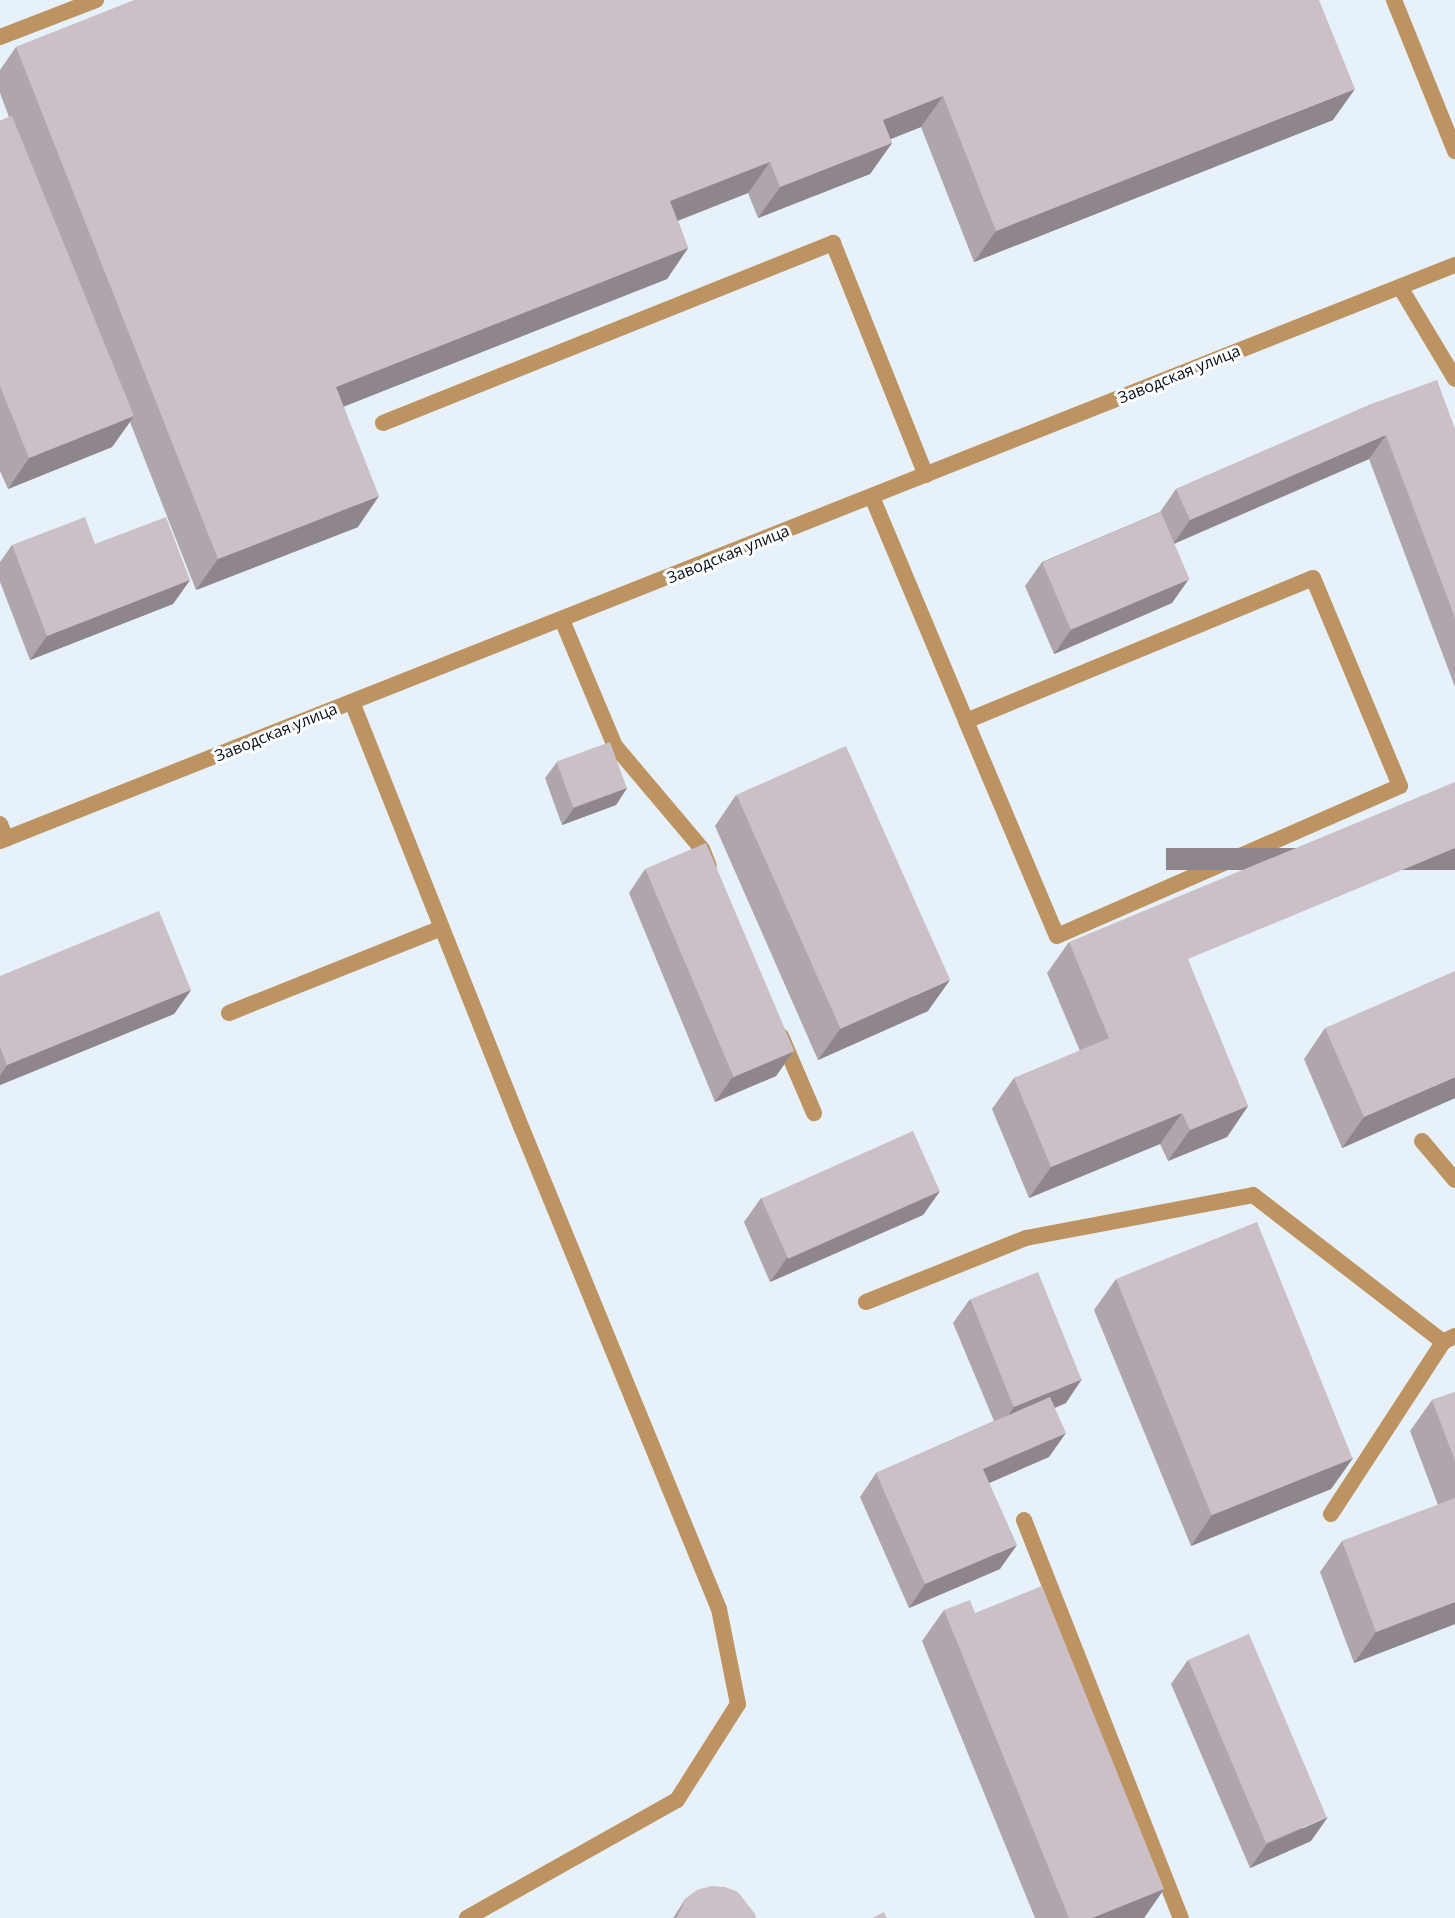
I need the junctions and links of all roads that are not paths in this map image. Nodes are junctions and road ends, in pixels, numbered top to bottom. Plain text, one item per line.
1 (96, 0) edge
2 (1394, 0) edge
3 (0, 37) edge
4 (1455, 151) edge
5 (1455, 266) edge
6 (1400, 286) junction
7 (1455, 379) edge
8 (383, 423) dead end
9 (926, 475) junction
10 (872, 497) junction
11 (562, 620) junction
12 (352, 702) junction
13 (966, 721) junction
14 (2, 835) edge
15 (716, 882) edge
16 (442, 928) junction
17 (229, 1013) dead end
18 (777, 1025) edge
19 (814, 1113) dead end
20 (1422, 1141) dead end
21 (1455, 1180) edge
22 (866, 1302) dead end
23 (1449, 1339) edge
24 (1331, 1514) dead end
25 (1024, 1520) dead end
26 (467, 1918) edge
27 (1181, 1918) edge

1 - 3 street
2 - 4 street
5 - 6 street, Заводская улица
6 - 7 street
6 - 9 street, Заводская улица
8 - 9 street
9 - 10 street, Заводская улица
10 - 11 street, Заводская улица
10 - 13 street
11 - 12 street, Заводская улица
11 - 15 street
12 - 14 street, Заводская улица
12 - 16 street
13 - 13 street
16 - 17 street
16 - 26 street
18 - 19 street
20 - 21 street
22 - 23 street
23 - 24 street
25 - 27 street

